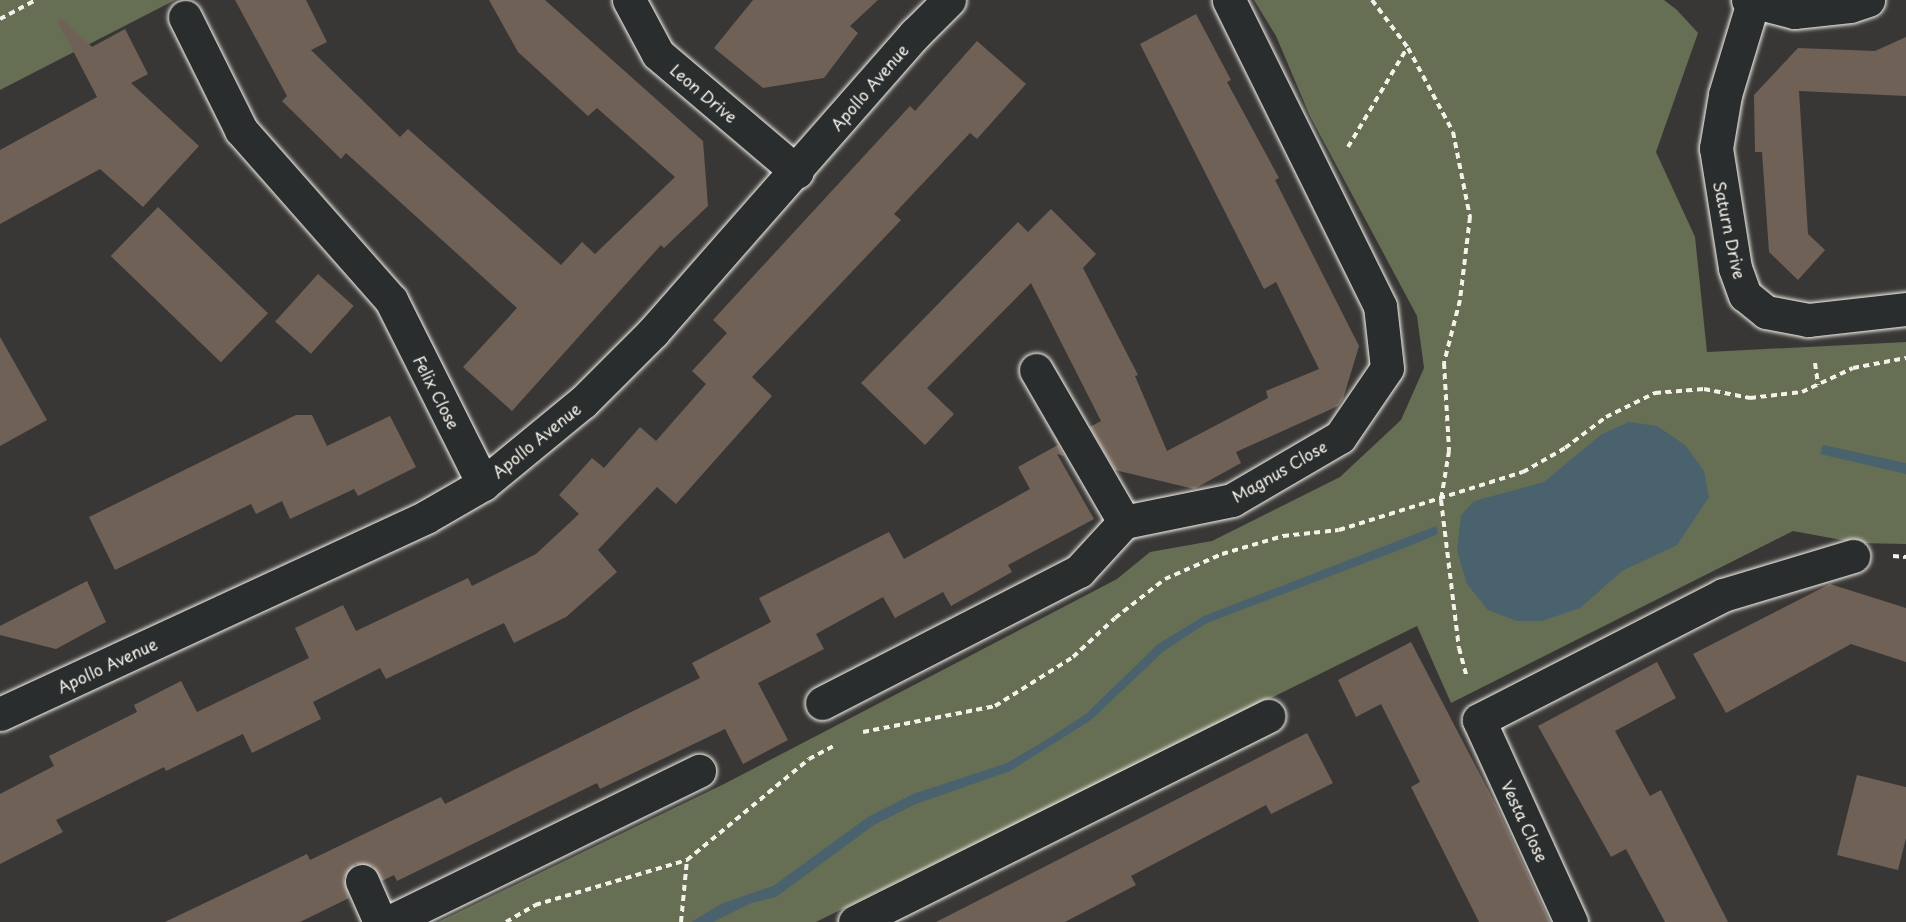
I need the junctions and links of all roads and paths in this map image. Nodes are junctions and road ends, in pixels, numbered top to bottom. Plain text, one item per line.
1 (34, 0) edge
2 (629, 0) edge
3 (949, 0) edge
4 (1229, 0) edge
5 (1372, 0) edge
6 (1868, 0) edge
7 (1750, 1) edge
8 (185, 17) dead end
9 (0, 19) edge
10 (1407, 48) junction
11 (797, 172) junction
12 (1323, 188) junction
13 (1906, 309) edge
14 (1906, 358) edge
15 (1036, 370) dead end
16 (483, 484) junction
17 (1441, 500) junction
18 (1124, 522) junction
19 (1853, 556) dead end
20 (822, 703) dead end
21 (1, 712) edge
22 (1268, 716) dead end
23 (1479, 720) junction
24 (856, 734) dead end
25 (837, 744) dead end
26 (699, 771) dead end
27 (687, 860) junction
28 (362, 881) dead end
29 (380, 922) edge
30 (390, 922) edge
31 (506, 922) edge
32 (681, 922) edge
33 (855, 922) edge
34 (1571, 922) edge

1 - 9 path
2 - 11 street, Leon Drive
3 - 11 street, Apollo Avenue
4 - 12 street, Magnus Close
5 - 10 path
6 - 7 street
7 - 13 street, Saturn Drive
8 - 16 street, Felix Close
10 - 12 path
10 - 17 path
11 - 16 street, Apollo Avenue
12 - 18 street, Magnus Close
14 - 17 path
15 - 18 street
16 - 21 street, Apollo Avenue
17 - 23 path
17 - 24 path
18 - 20 street
19 - 23 street
22 - 33 street
23 - 34 street, Vesta Close
25 - 27 path
26 - 30 street
27 - 31 path
27 - 32 path
28 - 29 street

